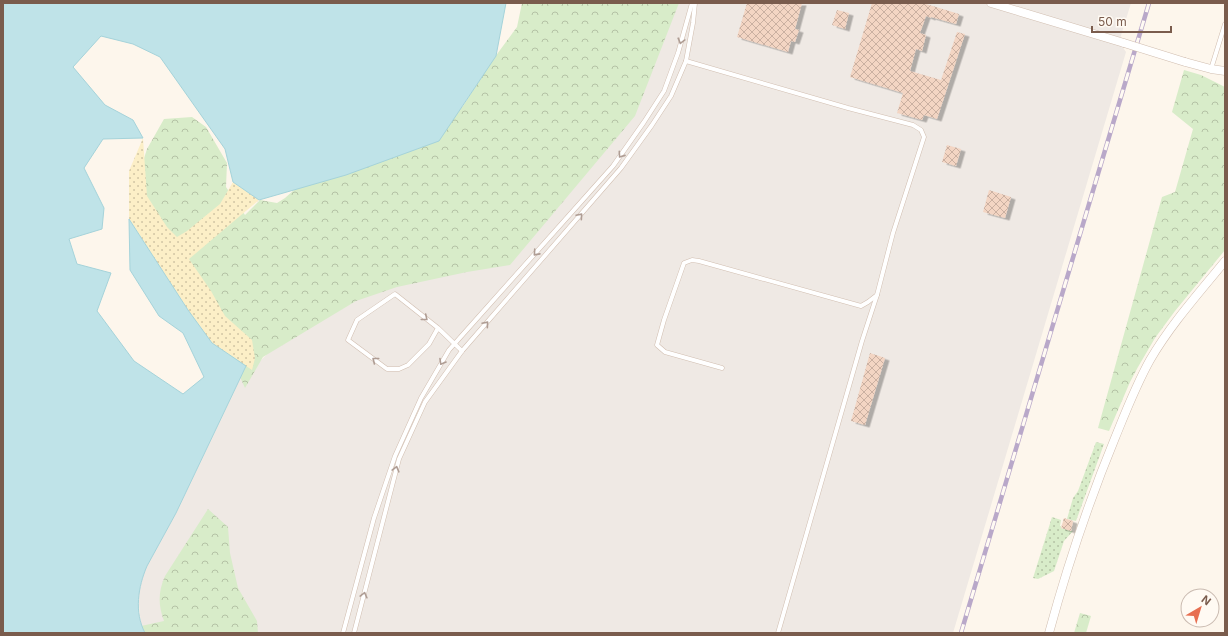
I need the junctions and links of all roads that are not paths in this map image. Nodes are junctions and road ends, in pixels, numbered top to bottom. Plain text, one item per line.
1 (692, 3) edge
2 (695, 3) edge
3 (992, 3) edge
4 (1225, 24) edge
5 (686, 60) junction
6 (1211, 69) junction
7 (1225, 71) edge
8 (1225, 78) edge
9 (1225, 261) edge
10 (877, 295) junction
11 (438, 328) junction
12 (454, 344) junction
13 (462, 351) junction
14 (722, 368) dead end
15 (343, 633) edge
16 (354, 633) edge
17 (778, 633) edge
18 (1048, 633) edge

1 -> 12 lane
2 - 5 lane
3 - 6 street, bridge
4 - 6 lane
5 - 10 lane
13 -> 5 lane
6 - 7 street
6 - 8 street
9 - 18 street
10 - 14 lane
10 - 17 lane
11 -> 11 lane
11 - 12 lane
12 - 13 lane
12 -> 15 lane
16 -> 13 lane

